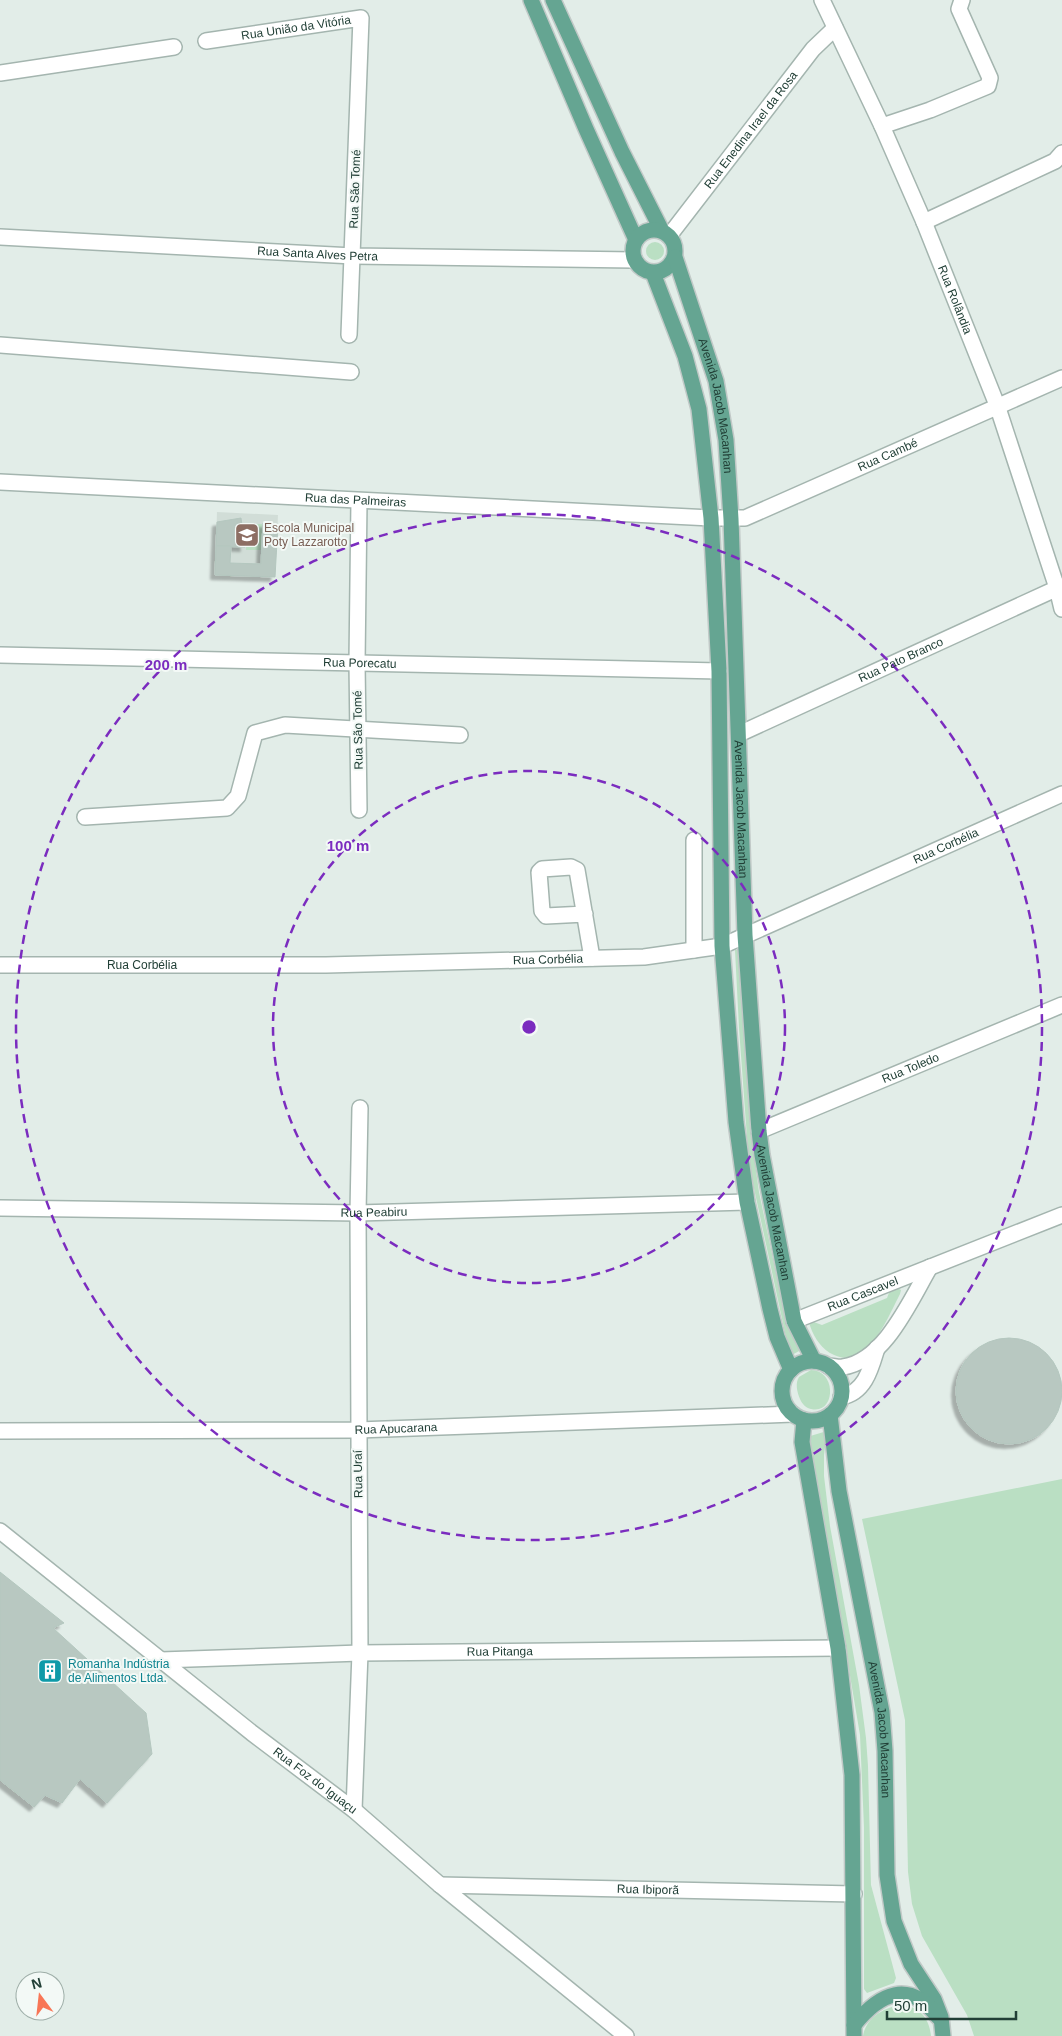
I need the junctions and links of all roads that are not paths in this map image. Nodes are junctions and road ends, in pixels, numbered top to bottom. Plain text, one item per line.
1 (530, 0) edge
2 (553, 0) edge
3 (962, 0) edge
4 (824, 2) edge
5 (835, 28) junction
6 (206, 41) dead end
7 (360, 44) joint
8 (174, 47) dead end
9 (0, 73) edge
10 (882, 126) junction
11 (1062, 153) edge
12 (924, 222) junction
13 (665, 234) junction
14 (0, 237) edge
15 (636, 240) junction
16 (353, 256) junction
17 (675, 257) junction
18 (634, 260) junction
19 (654, 273) junction
20 (349, 335) dead end
21 (0, 345) edge
22 (352, 372) dead end
23 (1062, 378) edge
24 (997, 405) junction
25 (0, 482) edge
26 (359, 500) junction
27 (711, 518) junction
28 (731, 519) junction
29 (1060, 587) edge
30 (1062, 608) edge
31 (0, 655) edge
32 (357, 662) junction
33 (719, 671) junction
34 (359, 728) junction
35 (739, 734) junction
36 (460, 735) dead end
37 (1062, 794) edge
38 (359, 810) dead end
39 (85, 817) dead end
40 (694, 840) dead end
41 (585, 914) dead end
42 (745, 935) junction
43 (722, 946) junction
44 (694, 950) junction
45 (592, 958) junction
46 (0, 965) edge
47 (1062, 1005) edge
48 (360, 1108) dead end
49 (759, 1131) junction
50 (747, 1202) junction
51 (0, 1208) edge
52 (358, 1213) junction
53 (1062, 1215) edge
54 (930, 1267) junction
55 (794, 1321) junction
56 (877, 1348) junction
57 (821, 1364) junction
58 (791, 1370) junction
59 (841, 1397) junction
60 (830, 1415) junction
61 (799, 1417) junction
62 (358, 1430) junction
63 (0, 1431) edge
64 (0, 1531) edge
65 (838, 1648) junction
66 (360, 1653) junction
67 (161, 1660) junction
68 (354, 1810) junction
69 (440, 1885) junction
70 (854, 1894) junction
71 (942, 2029) edge
72 (854, 2030) edge
73 (626, 2036) edge

1 - 15 main road
2 - 13 main road
3 - 10 street
4 - 5 street, Rua Rolândia
5 - 10 street, Rua Rolândia
5 - 13 street, Rua Enedina Irael da Rosa
6 - 7 street, Rua União da Vitória
7 - 16 street, Rua São Tomé
8 - 9 street
10 - 12 street, Rua Rolândia
11 - 12 street
12 - 24 street, Rua Rolândia
13 - 15 main road
13 - 17 main road
14 - 16 street, Rua Santa Alves Petra
15 - 18 main road
16 - 18 street, Rua Santa Alves Petra
16 - 20 street, Rua São Tomé
17 - 19 main road
17 - 28 main road, Avenida Jacob Macanhan
18 - 19 main road
19 - 27 main road, Avenida Jacob Macanhan
21 - 22 street
23 - 24 street, Rua Cambé
24 - 28 street, Rua Cambé
24 - 29 street, Rua Rolândia
25 - 26 street, Rua das Palmeiras
26 - 27 street, Rua das Palmeiras
26 - 32 street, Rua São Tomé
27 - 28 street, Rua Cambé
27 - 33 main road, Avenida Jacob Macanhan
28 - 35 main road, Avenida Jacob Macanhan
29 - 30 street, Rua Rolândia
29 - 35 street, Rua Pato Branco
31 - 32 street, Rua Porecatu
32 - 33 street, Rua Porecatu
32 - 34 street, Rua São Tomé
33 - 43 main road, Avenida Jacob Macanhan
34 - 36 street
34 - 38 street, Rua São Tomé
34 - 39 street
35 - 42 main road, Avenida Jacob Macanhan
37 - 42 street, Rua Corbélia
40 - 44 street
41 - 45 street
42 - 43 street, Rua Corbélia
42 - 49 main road, Avenida Jacob Macanhan
43 - 44 street, Rua Corbélia
43 - 50 main road, Avenida Jacob Macanhan
44 - 45 street, Rua Corbélia
45 - 46 street, Rua Corbélia
47 - 49 street, Rua Toledo
48 - 52 street, Rua Uraí
49 - 55 main road, Avenida Jacob Macanhan
50 - 52 street, Rua Peabiru
50 - 58 main road, Avenida Jacob Macanhan
51 - 52 street, Rua Peabiru
52 - 62 street, Rua Uraí
53 - 54 street, Rua Cascavel
54 - 55 street, Rua Cascavel
54 - 56 street, Rua Cascavel
55 - 57 main road, Avenida Jacob Macanhan
56 - 57 street, Rua Cascavel
56 - 59 street, Rua Cascavel
57 - 58 main road
57 - 59 main road
58 - 61 main road
59 - 60 main road
60 - 61 main road
60 - 71 main road, Avenida Jacob Macanhan
61 - 62 street, Rua Apucarana
61 - 65 main road
62 - 63 street, Rua Apucarana
62 - 66 street, Rua Uraí
64 - 67 street, Rua Foz do Iguaçu
65 - 66 street, Rua Pitanga
65 - 70 main road
66 - 67 street, Rua Pitanga
66 - 68 street, Rua Uraí
67 - 68 street, Rua Foz do Iguaçu
68 - 69 street, Rua Foz do Iguaçu
69 - 70 street, Rua Ibiporã
69 - 73 street, Rua Foz do Iguaçu
70 - 72 main road
71 - 72 main road

